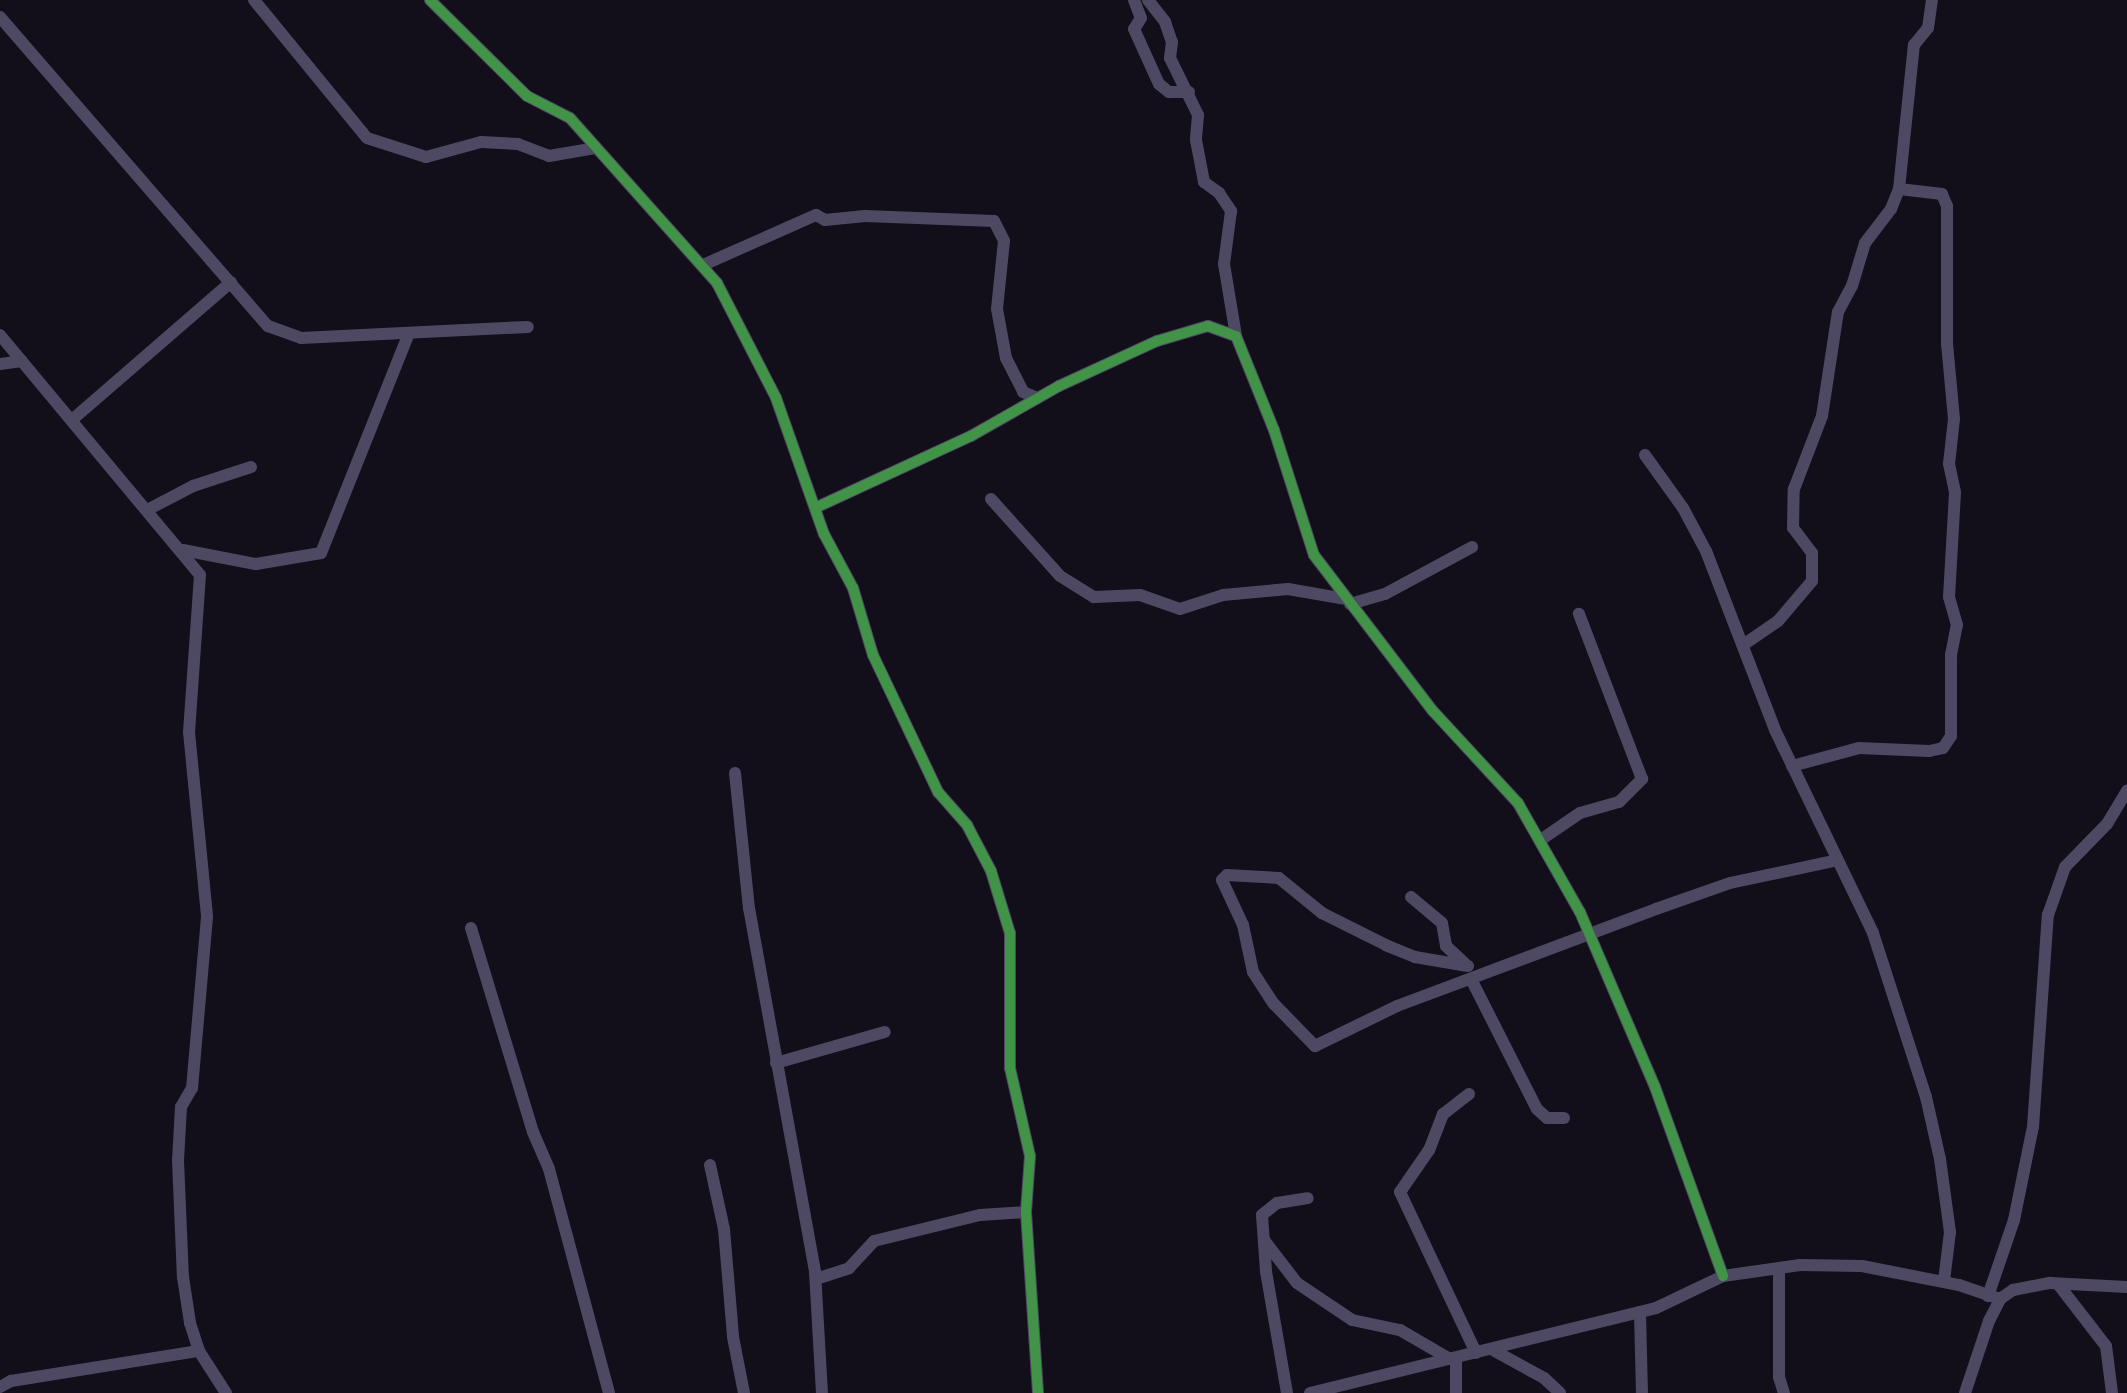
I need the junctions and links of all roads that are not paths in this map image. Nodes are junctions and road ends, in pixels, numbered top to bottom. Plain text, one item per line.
1 (254, 0) edge
2 (430, 0) edge
3 (1134, 0) edge
4 (1148, 0) edge
5 (1932, 0) edge
6 (0, 17) edge
7 (1189, 92) junction
8 (596, 148) junction
9 (1899, 189) junction
10 (703, 265) junction
11 (231, 282) junction
12 (528, 327) dead end
13 (409, 333) junction
14 (0, 335) edge
15 (1236, 335) junction
16 (22, 361) junction
17 (0, 363) edge
18 (1038, 398) junction
19 (73, 419) junction
20 (1645, 456) dead end
21 (251, 467) dead end
22 (991, 499) dead end
23 (815, 508) junction
24 (149, 509) junction
25 (1472, 547) dead end
26 (183, 550) junction
27 (1348, 601) junction
28 (1580, 614) dead end
29 (1743, 645) junction
30 (1793, 766) junction
31 (735, 773) dead end
32 (2127, 791) edge
33 (1542, 839) junction
34 (1838, 860) junction
35 (1411, 897) dead end
36 (471, 928) dead end
37 (1591, 935) junction
38 (1474, 973) junction
39 (885, 1032) dead end
40 (776, 1063) junction
41 (1469, 1094) dead end
42 (1564, 1118) dead end
43 (710, 1166) dead end
44 (1308, 1198) dead end
45 (1026, 1212) junction
46 (1264, 1240) junction
47 (1779, 1268) junction
48 (1723, 1276) junction
49 (816, 1279) junction
50 (1944, 1281) junction
51 (2058, 1284) junction
52 (2127, 1287) edge
53 (1994, 1298) junction
54 (1640, 1312) junction
55 (1491, 1349) junction
56 (199, 1351) junction
57 (1476, 1353) junction
58 (1453, 1358) junction
59 (0, 1387) edge
60 (226, 1393) edge
61 (609, 1393) edge
62 (744, 1393) edge
63 (822, 1393) edge
64 (1038, 1393) edge
65 (1287, 1393) edge
66 (1310, 1393) edge
67 (1456, 1393) edge
68 (1560, 1393) edge
69 (1642, 1393) edge
70 (1784, 1393) edge
71 (1965, 1393) edge
72 (2112, 1393) edge

1 - 8 street
2 - 8 street
3 - 7 street
4 - 7 street
5 - 9 street
6 - 11 street
7 - 15 street
8 - 10 street
9 - 29 street
9 - 30 street
10 - 18 street
10 - 23 street
11 - 13 street
11 - 19 street
12 - 13 street
13 - 26 street
14 - 16 street
15 - 18 street
15 - 27 street
16 - 17 street
16 - 19 street
18 - 23 street
19 - 24 street
20 - 29 street
21 - 24 street
22 - 27 street
23 - 45 street
24 - 26 street
25 - 27 street
26 - 56 street
27 - 33 street
28 - 33 street
29 - 30 street
30 - 34 street
31 - 40 street
32 - 53 street
33 - 37 street
34 - 37 street
34 - 50 street
35 - 38 street
36 - 61 street
37 - 38 street
37 - 48 street
38 - 38 street
38 - 42 street
39 - 40 street
40 - 49 street
41 - 57 street
43 - 62 street
44 - 46 street
45 - 49 street
45 - 64 street
46 - 58 street
46 - 65 street
47 - 48 street
47 - 50 street
47 - 70 street
48 - 54 street
49 - 63 street
50 - 53 street
51 - 52 street
51 - 53 street
51 - 72 street
53 - 71 street
54 - 55 street
54 - 69 street
55 - 57 street
55 - 68 street
56 - 59 street
56 - 60 street
57 - 58 street
58 - 66 street
58 - 67 street

